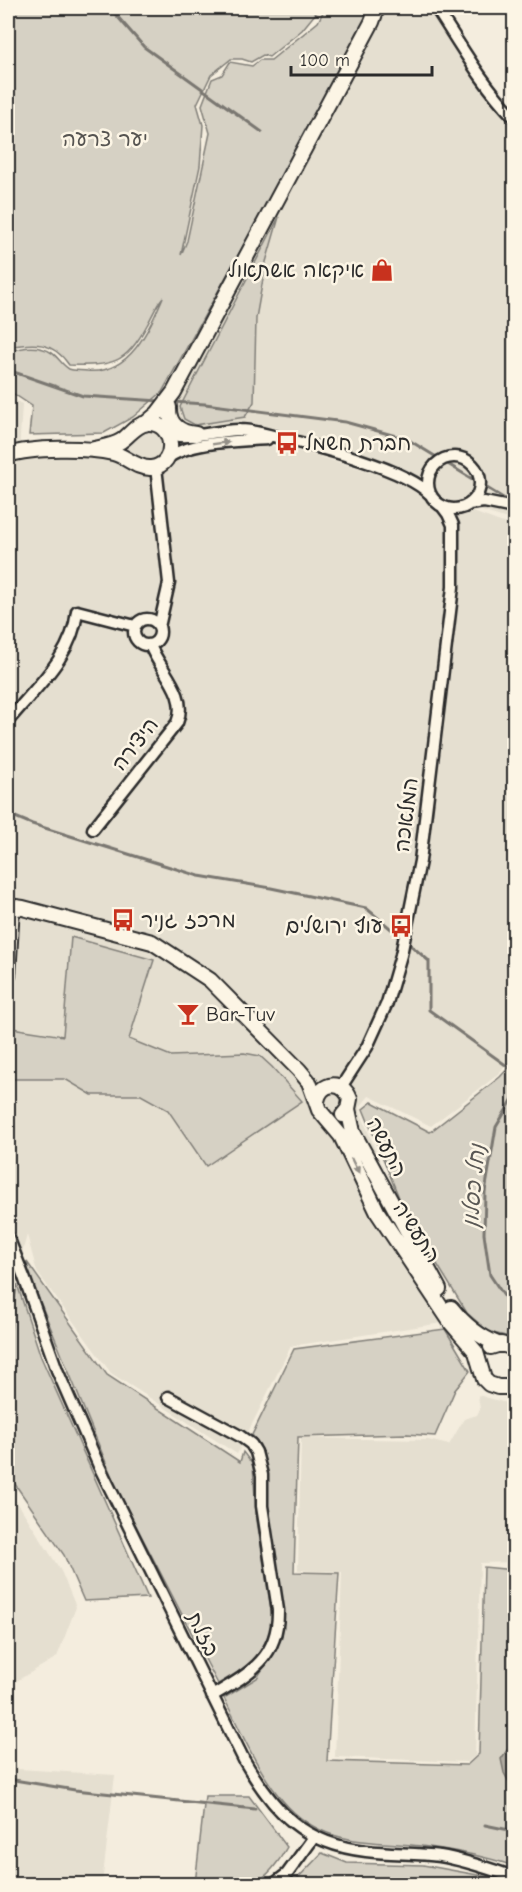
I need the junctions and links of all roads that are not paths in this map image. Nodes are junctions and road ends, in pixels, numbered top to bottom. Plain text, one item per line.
1 (376, 8) edge
2 (388, 8) edge
3 (430, 8) edge
4 (438, 11) edge
5 (372, 22) junction
6 (514, 117) edge
7 (174, 392) junction
8 (169, 407) junction
9 (145, 424) junction
10 (130, 433) junction
11 (167, 433) junction
12 (196, 434) junction
13 (278, 438) junction
14 (94, 450) junction
15 (8, 455) edge
16 (133, 462) junction
17 (161, 463) junction
18 (435, 465) junction
19 (399, 475) junction
20 (480, 478) junction
21 (431, 495) junction
22 (467, 505) junction
23 (501, 505) junction
24 (442, 506) junction
25 (514, 508) edge
26 (453, 533) junction
27 (135, 626) junction
28 (159, 627) junction
29 (150, 645) junction
30 (8, 721) edge
31 (93, 829) dead end
32 (10, 906) edge
33 (8, 976) edge
34 (299, 1070) junction
35 (336, 1086) junction
36 (317, 1101) junction
37 (348, 1109) junction
38 (325, 1116) junction
39 (8, 1237) edge
40 (498, 1344) junction
41 (514, 1348) edge
42 (480, 1366) junction
43 (510, 1387) edge
44 (168, 1397) dead end
45 (212, 1696) junction
46 (314, 1837) junction
47 (514, 1877) edge
48 (274, 1884) edge

1 - 5 street
2 - 5 street
3 - 4 street
4 - 6 street
5 - 7 street
7 - 8 street
7 - 9 street
8 - 11 street
8 - 12 street
9 - 10 street
9 - 11 street
10 - 14 street
10 - 16 street
11 - 12 street
11 - 17 street
12 - 13 street
17 -> 13 street
13 - 19 street
14 - 15 street
14 - 16 street
16 - 17 street
17 - 28 street
18 - 19 street
18 - 20 street
18 - 21 street
19 - 21 street
20 - 22 street
20 - 23 street
21 - 24 street
22 - 23 street
22 - 24 street
22 - 26 street, המלאכה
23 - 25 street
24 - 26 street, המלאכה
26 - 35 street, המלאכה
27 - 28 street
27 - 29 street
27 - 30 street
28 - 29 street
29 - 31 street, היצירה
32 - 33 street
32 - 34 street
34 - 35 street
34 - 36 street
35 - 36 street
35 - 37 street
36 - 38 street
37 - 38 street
37 - 40 street, התעשה
38 -> 42 street, התעשיה
39 - 45 street, בזלת
40 - 41 street, התעשה
40 - 42 street
42 - 43 street, התעשיה
44 - 45 street
45 - 46 street, בזלת
46 - 47 street, בזלת
46 - 48 street

